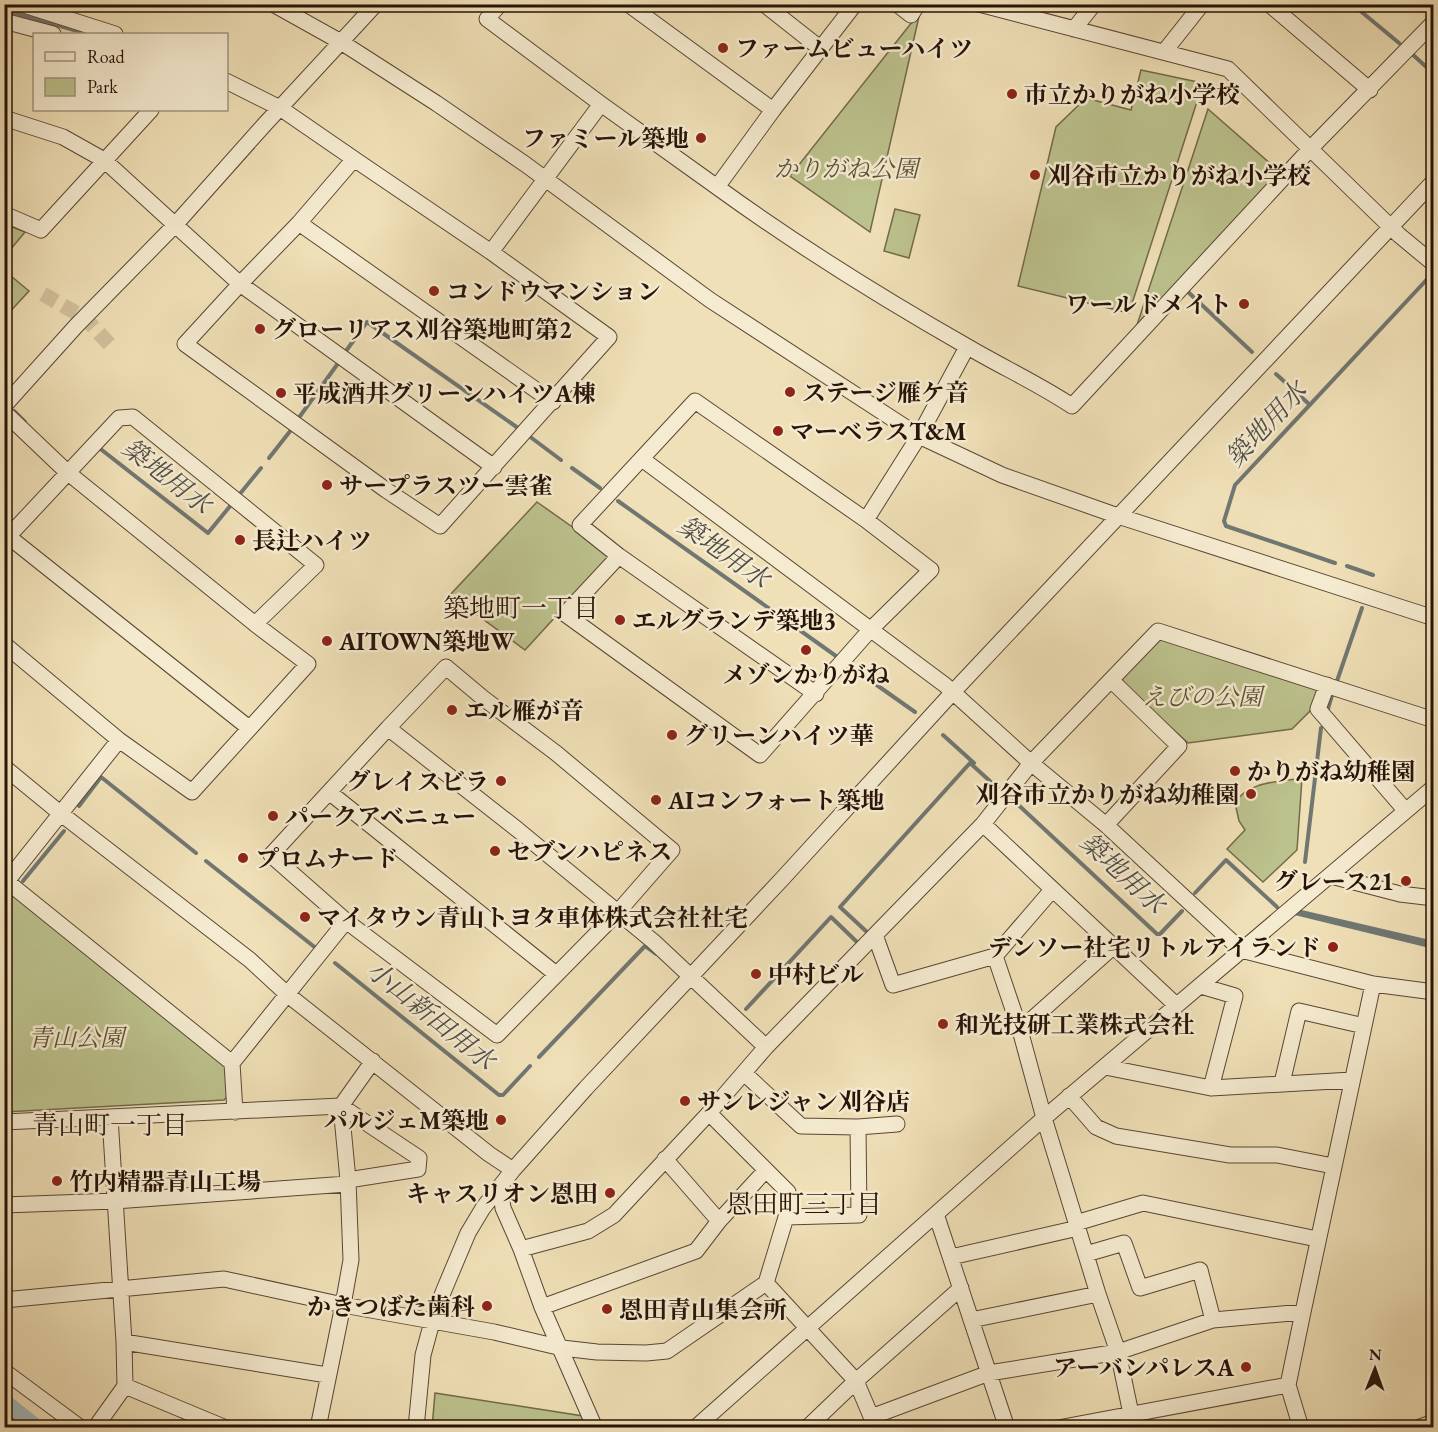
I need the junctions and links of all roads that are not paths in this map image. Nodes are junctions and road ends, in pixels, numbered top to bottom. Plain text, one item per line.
1 (21, 4) edge
2 (273, 4) edge
3 (376, 4) edge
4 (500, 4) edge
5 (628, 4) edge
6 (764, 4) edge
7 (855, 4) edge
8 (897, 4) edge
9 (918, 4) edge
10 (1094, 4) edge
11 (1202, 4) edge
12 (1269, 4) edge
13 (983, 5) edge
14 (4, 21) edge
15 (1434, 22) edge
16 (1074, 29) junction
17 (48, 33) edge
18 (112, 33) edge
19 (341, 42) junction
20 (821, 49) junction
21 (1164, 52) junction
22 (228, 82) edge
23 (1370, 90) junction
24 (601, 104) junction
25 (280, 108) junction
26 (773, 110) junction
27 (150, 111) edge
28 (4, 118) edge
29 (1311, 148) junction
30 (354, 159) junction
31 (104, 160) junction
32 (545, 179) junction
33 (1434, 181) edge
34 (717, 187) junction
35 (4, 214) edge
36 (300, 223) junction
37 (175, 225) junction
38 (1391, 226) junction
39 (491, 252) junction
40 (1434, 264) edge
41 (240, 284) junction
42 (967, 347) junction
43 (553, 402) junction
44 (4, 406) edge
45 (4, 412) edge
46 (920, 436) junction
47 (642, 459) junction
48 (494, 467) junction
49 (67, 472) junction
50 (1118, 516) junction
51 (866, 520) junction
52 (7, 539) edge
53 (619, 556) junction
54 (1434, 618) edge
55 (255, 624) junction
56 (870, 630) junction
57 (4, 644) edge
58 (1112, 681) junction
59 (1327, 685) junction
60 (952, 692) junction
61 (816, 694) junction
62 (1434, 720) edge
63 (249, 728) junction
64 (388, 728) junction
65 (119, 740) junction
66 (1031, 763) junction
67 (4, 767) edge
68 (1434, 787) edge
69 (329, 792) junction
70 (1405, 810) junction
71 (60, 813) junction
72 (983, 824) junction
73 (1106, 825) junction
74 (1331, 876) junction
75 (6, 880) edge
76 (1052, 890) junction
77 (1434, 898) edge
78 (617, 913) junction
79 (346, 921) junction
80 (876, 935) junction
81 (1114, 946) junction
82 (1240, 950) junction
83 (995, 956) junction
84 (556, 974) junction
85 (690, 977) junction
86 (1373, 984) junction
87 (1201, 986) junction
88 (1434, 992) edge
89 (288, 995) junction
90 (1176, 1005) junction
91 (1364, 1026) junction
92 (1020, 1030) junction
93 (766, 1047) junction
94 (373, 1061) junction
95 (232, 1063) junction
96 (1105, 1067) junction
97 (744, 1073) junction
98 (1352, 1080) junction
99 (1282, 1083) junction
100 (1211, 1088) junction
101 (1069, 1096) junction
102 (341, 1106) junction
103 (235, 1112) junction
104 (709, 1113) junction
105 (110, 1117) junction
106 (1044, 1118) junction
107 (4, 1122) edge
108 (897, 1124) dead end
109 (858, 1126) junction
110 (665, 1159) junction
111 (1333, 1166) junction
112 (513, 1170) junction
113 (765, 1171) junction
114 (348, 1182) junction
115 (500, 1187) junction
116 (115, 1201) junction
117 (4, 1205) edge
118 (936, 1214) junction
119 (786, 1217) junction
120 (719, 1221) junction
121 (1077, 1225) junction
122 (1317, 1239) junction
123 (520, 1249) junction
124 (1086, 1254) junction
125 (951, 1257) junction
126 (766, 1283) junction
127 (961, 1288) junction
128 (120, 1289) junction
129 (1098, 1294) junction
130 (4, 1300) edge
131 (343, 1305) junction
132 (542, 1307) junction
133 (1303, 1312) junction
134 (971, 1320) junction
135 (1213, 1320) junction
136 (432, 1322) junction
137 (807, 1329) junction
138 (124, 1342) junction
139 (562, 1348) junction
140 (1118, 1352) junction
141 (4, 1371) edge
142 (989, 1372) junction
143 (327, 1375) junction
144 (856, 1381) junction
145 (1288, 1385) junction
146 (125, 1386) junction
147 (1132, 1421) edge
148 (4, 1422) edge
149 (873, 1422) edge
150 (1434, 1422) edge
151 (12, 1428) edge
152 (81, 1428) edge
153 (95, 1428) edge
154 (225, 1428) edge
155 (318, 1428) edge
156 (416, 1428) edge
157 (595, 1428) edge
158 (695, 1428) edge
159 (807, 1428) edge
160 (1007, 1428) edge
161 (1058, 1428) edge
162 (1301, 1428) edge
163 (1417, 1428) edge

1 - 18 street
2 - 19 street
3 - 19 street
4 - 24 street
5 - 26 street
6 - 20 street
7 - 20 street
8 - 9 street
10 - 16 street
11 - 21 street
12 - 23 street
13 - 16 street
14 - 17 street
15 - 23 street
16 - 21 street
19 - 25 street
19 - 32 street
20 - 26 street
21 - 29 street
22 - 25 street
23 - 29 street
24 - 32 street
24 - 34 street
25 - 30 street
25 - 37 street
26 - 34 street
27 - 31 street
28 - 31 street
29 - 38 street
29 - 42 street
30 - 36 street
30 - 39 street
31 - 35 street
31 - 37 street
32 - 39 street
32 - 46 street
33 - 38 street
34 - 42 street
36 - 41 street
36 - 43 street
37 - 41 street
37 - 44 street
38 - 40 street
38 - 50 street
39 - 43 street
41 - 48 street
41 - 48 street
42 - 46 street
43 - 48 street
45 - 49 street
46 - 50 street
46 - 51 street
47 - 51 street
47 - 53 street
47 - 56 street
49 - 52 street
49 - 55 street
49 - 55 street
50 - 54 street
50 - 60 street
51 - 56 street
52 - 63 street
53 - 61 street
53 - 61 street
55 - 63 street
56 - 60 street
56 - 61 street
57 - 65 street
58 - 59 street
58 - 66 street
58 - 73 street
59 - 62 street
59 - 70 street
60 - 66 street
60 - 85 street
63 - 65 street
64 - 69 street
64 - 78 street
64 - 78 street
65 - 71 street
66 - 72 street
66 - 73 street
67 - 71 street
68 - 70 street
69 - 79 street
69 - 84 street
70 - 74 street
71 - 75 street
71 - 89 street
72 - 76 street
72 - 80 street
73 - 82 street
74 - 77 street
74 - 82 street
75 - 95 street
76 - 81 street
76 - 83 street
78 - 84 street
78 - 85 street
79 - 84 street
79 - 89 street
80 - 83 street
80 - 93 street
81 - 90 street
81 - 92 street
82 - 86 street
82 - 87 street
83 - 92 street
85 - 93 street
85 - 112 street
86 - 88 street
86 - 91 street
87 - 90 street
87 - 100 street
89 - 94 street
89 - 95 street
90 - 96 street
91 - 98 street
91 - 99 street
92 - 106 street
93 - 97 street
94 - 102 street
94 - 112 street
95 - 103 street
96 - 100 street
96 - 101 street
97 - 104 street
97 - 109 street
98 - 99 street
98 - 111 street
99 - 100 street
101 - 106 street
101 - 111 street
102 - 103 street
102 - 114 street
102 - 114 street
103 - 105 street
104 - 110 street
104 - 113 street
105 - 107 street
105 - 116 street
106 - 118 street
106 - 121 street
108 - 109 street
109 - 119 street
110 - 120 street
110 - 123 street
111 - 122 street
112 - 115 street
113 - 119 street
113 - 120 street
114 - 116 street
114 - 131 street
115 - 123 street
115 - 136 street
116 - 117 street
116 - 128 street
118 - 125 street
118 - 137 street
119 - 126 street
120 - 132 street
121 - 122 street
121 - 124 street
121 - 125 street
122 - 133 street
123 - 132 street
124 - 129 street
124 - 135 street
125 - 127 street
126 - 137 street
126 - 139 street
127 - 134 street
127 - 144 street
128 - 130 street
128 - 131 street
128 - 138 street
129 - 134 street
129 - 140 street
131 - 136 street
131 - 143 street
132 - 139 street
133 - 135 street
133 - 145 street
134 - 142 street
135 - 140 street
136 - 139 street
136 - 156 street
137 - 144 street
137 - 158 street
138 - 143 street
138 - 146 street
139 - 157 street
140 - 142 street
140 - 147 street
141 - 152 street
142 - 149 street
142 - 160 street
143 - 155 street
144 - 149 street
144 - 159 street
145 - 147 street
145 - 162 street
146 - 153 street
146 - 154 street
147 - 161 street
148 - 151 street
150 - 163 street

